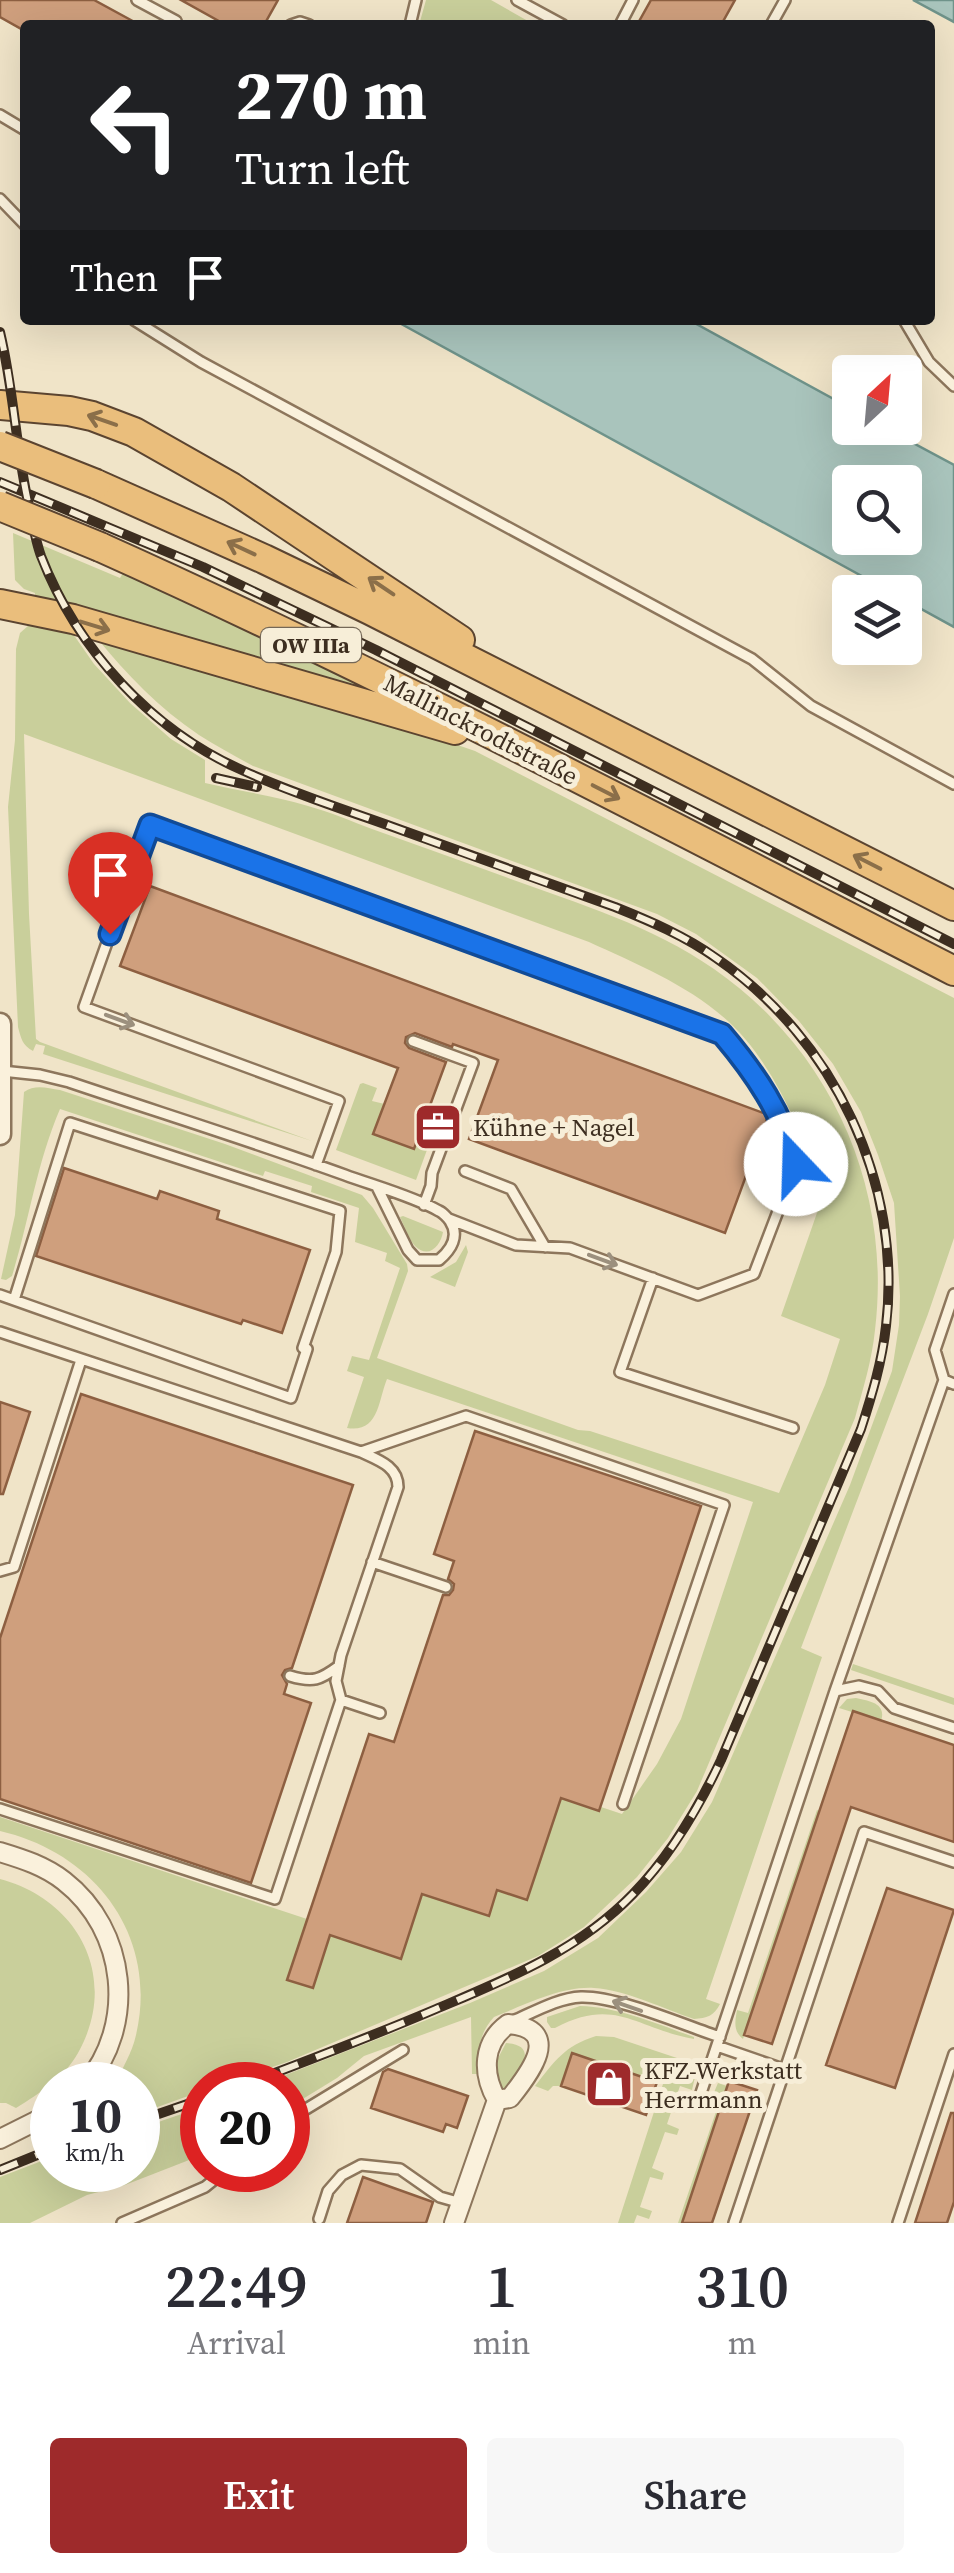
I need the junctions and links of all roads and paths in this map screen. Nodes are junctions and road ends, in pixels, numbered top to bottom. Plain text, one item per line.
1 (137, 0) edge
2 (517, 0) edge
3 (528, 3) edge
4 (174, 20) edge
5 (555, 20) edge
6 (0, 199) edge
7 (20, 220) edge
8 (142, 325) edge
9 (907, 325) edge
10 (954, 386) edge
11 (0, 405) edge
12 (0, 446) edge
13 (0, 506) edge
14 (0, 604) edge
15 (548, 700) junction
16 (519, 748) junction
17 (954, 784) edge
18 (954, 906) edge
19 (954, 971) edge
20 (0, 1024) edge
21 (413, 1041) dead end
22 (2, 1071) edge
23 (0, 1134) edge
24 (316, 1164) junction
25 (465, 1172) dead end
26 (378, 1187) junction
27 (424, 1205) junction
28 (449, 1219) junction
29 (545, 1247) junction
30 (653, 1278) junction
31 (954, 1294) edge
32 (0, 1295) edge
33 (14, 1300) junction
34 (0, 1332) edge
35 (80, 1360) junction
36 (949, 1382) edge
37 (793, 1428) dead end
38 (361, 1452) junction
39 (372, 1562) junction
40 (0, 1571) edge
41 (446, 1587) dead end
42 (339, 1666) junction
43 (290, 1676) dead end
44 (835, 1691) junction
45 (341, 1700) junction
46 (380, 1713) dead end
47 (954, 1728) edge
48 (622, 1804) dead end
49 (0, 1809) edge
50 (4, 1855) edge
51 (954, 1862) edge
52 (508, 2024) junction
53 (718, 2042) junction
54 (403, 2050) dead end
55 (954, 2054) edge
56 (100, 2062) edge
57 (786, 2070) junction
58 (701, 2093) dead end
59 (497, 2100) junction
60 (310, 2107) edge
61 (30, 2124) edge
62 (0, 2140) edge
63 (196, 2192) edge
64 (461, 2204) junction
65 (150, 2211) junction
66 (319, 2219) dead end
67 (122, 2223) edge
68 (150, 2223) edge
69 (454, 2223) edge
70 (734, 2223) edge
71 (898, 2223) edge

1 - 4 lane
2 - 3 lane
3 - 5 lane
6 - 7 lane
8 - 17 lane
9 - 10 lane
15 -> 11 highway
15 -> 12 highway, bridge
13 - 16 highway, Mallinckrodtstraße / OW IIIa, bridge
14 -> 16 highway
18 -> 15 highway
16 -> 19 highway, Mallinckrodtstraße / OW IIIa
20 - 22 street
21 - 27 lane
22 - 23 street
22 - 24 lane
24 - 26 lane
30 -> 24 lane
25 - 29 lane
26 - 27 lane
26 - 28 lane
27 - 28 lane
28 - 29 lane
29 -> 30 lane
30 - 37 lane
31 - 36 lane
32 - 33 lane
33 - 33 lane
34 - 35 lane
35 - 38 lane
35 - 40 lane
36 - 44 lane
38 - 39 lane
38 - 48 lane
39 - 41 lane
39 - 42 lane
42 - 43 lane
42 - 45 lane
44 - 47 lane
44 - 53 lane
45 - 46 lane
45 - 49 lane
50 - 56 street
51 - 57 lane
53 -> 52 lane
52 - 59 street
52 - 59 street
53 - 57 lane
53 - 58 lane
54 - 60 lane
55 - 71 lane
57 - 70 lane
59 - 64 street
61 - 62 street
63 - 65 lane
64 - 66 lane
64 - 69 street
65 - 67 lane
65 - 68 lane

